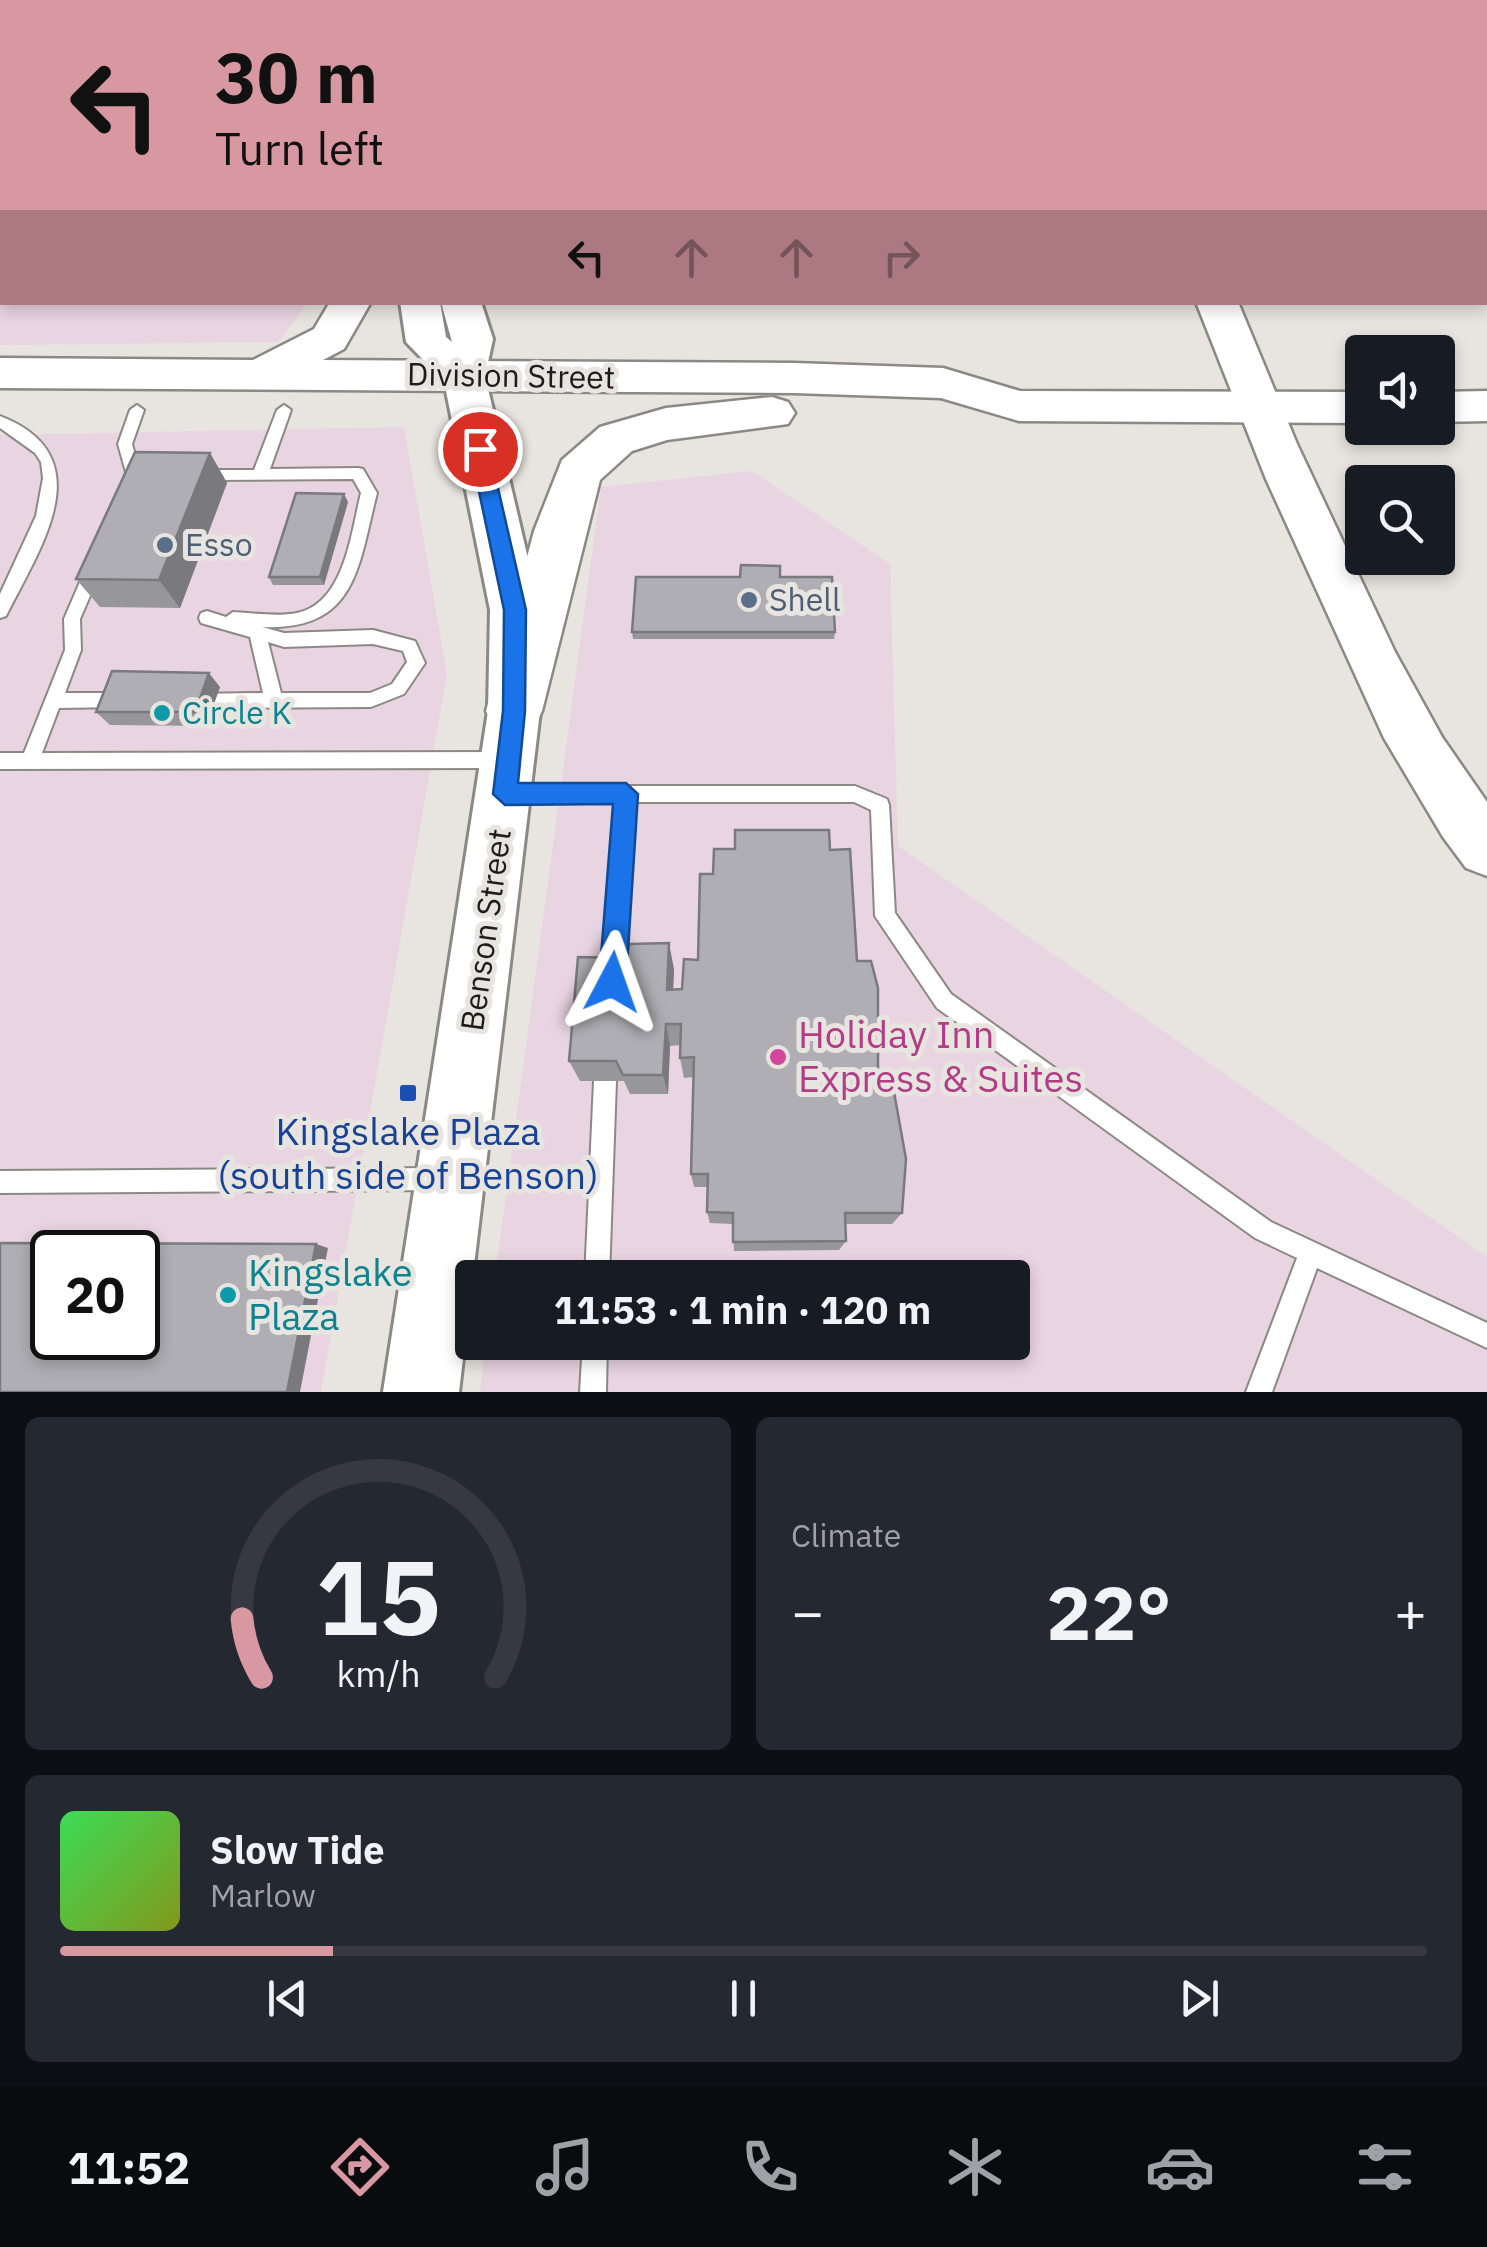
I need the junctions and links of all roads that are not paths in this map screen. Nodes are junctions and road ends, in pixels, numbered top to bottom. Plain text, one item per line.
1 (349, 305) edge
2 (420, 305) edge
3 (461, 305) edge
4 (1218, 305) edge
5 (0, 374) edge
6 (274, 391) junction
7 (467, 393) junction
8 (1019, 406) junction
9 (1487, 406) edge
10 (1455, 407) edge
11 (1345, 408) edge
12 (1256, 409) junction
13 (0, 410) edge
14 (137, 410) junction
15 (772, 413) junction
16 (0, 420) edge
17 (133, 475) junction
18 (169, 475) edge
19 (187, 475) edge
20 (260, 475) junction
21 (125, 493) edge
22 (102, 547) edge
23 (0, 611) edge
24 (256, 632) junction
25 (138, 700) edge
26 (53, 701) junction
27 (176, 701) edge
28 (274, 701) junction
29 (509, 755) junction
30 (0, 761) edge
31 (29, 763) junction
32 (626, 794) junction
33 (1487, 848) edge
34 (612, 982) edge
35 (605, 1081) edge
36 (450, 1179) junction
37 (0, 1182) edge
38 (1311, 1252) junction
39 (599, 1260) edge
40 (1487, 1336) edge
41 (594, 1360) edge
42 (421, 1392) edge
43 (593, 1392) edge
44 (1259, 1392) edge

1 - 6 main road
2 - 7 street
3 - 7 street, Benson Street
4 - 12 main road
5 - 6 main road, Division Street
6 - 7 main road, Division Street
6 - 14 main road, Division Street
6 - 20 lane
7 - 8 main road, Division Street
7 - 15 main road, Division Street
7 - 29 street, Benson Street
8 - 12 main road, Division Street
8 - 15 main road, Division Street
9 - 10 main road
11 - 12 main road, Division Street
12 - 33 main road
13 - 14 main road, Division Street
14 - 17 lane
15 - 29 main road
16 - 23 lane
17 - 18 lane
17 - 21 lane
19 - 20 lane
20 - 24 lane
22 - 26 lane
24 - 28 lane
24 - 28 lane
25 - 26 lane
26 - 31 lane
27 - 28 lane
29 - 31 lane
29 - 32 lane
29 - 36 street, Benson Street
30 - 31 lane
32 - 34 lane
32 - 38 lane
35 - 39 lane
36 - 37 lane
36 - 42 street, Benson Street
38 - 40 lane
38 - 44 lane
41 - 43 lane

